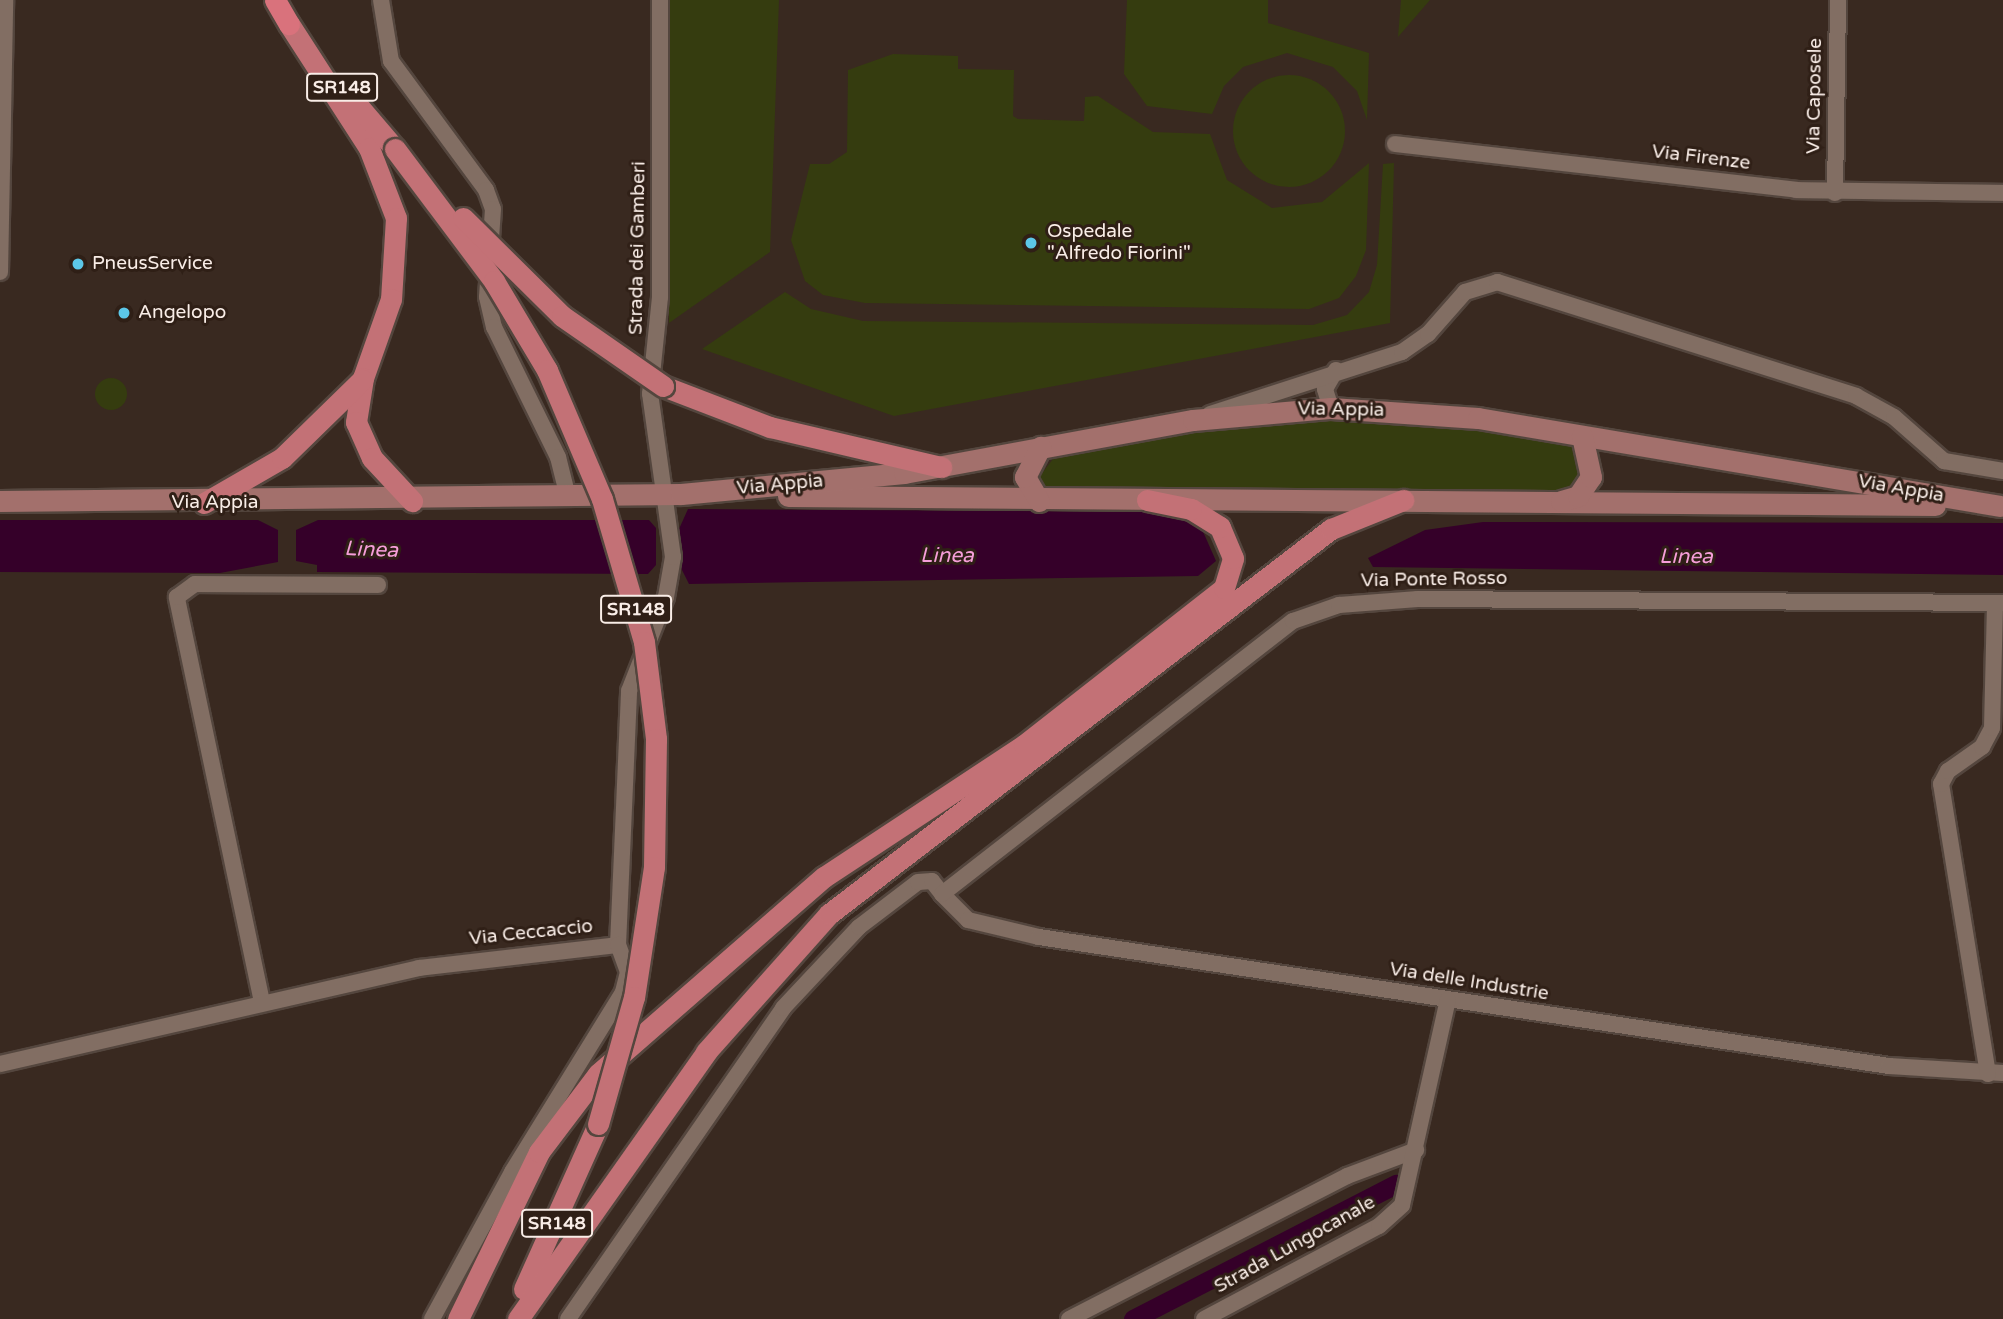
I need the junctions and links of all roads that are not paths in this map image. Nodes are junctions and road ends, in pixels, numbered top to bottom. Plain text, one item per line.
1 (5, 0) edge
2 (273, 0) edge
3 (381, 0) edge
4 (660, 0) edge
5 (1838, 0) edge
6 (289, 24) junction
7 (1395, 144) dead end
8 (395, 149) junction
9 (2003, 192) edge
10 (1835, 193) junction
11 (0, 272) edge
12 (1336, 370) junction
13 (363, 378) junction
14 (1331, 408) junction
15 (1193, 420) junction
16 (1582, 436) junction
17 (1041, 447) junction
18 (941, 467) junction
19 (2003, 471) edge
20 (568, 497) junction
21 (1147, 499) junction
22 (1403, 500) junction
23 (0, 501) edge
24 (412, 501) junction
25 (673, 501) junction
26 (1039, 501) junction
27 (1559, 502) junction
28 (204, 503) junction
29 (2001, 506) edge
30 (378, 585) dead end
31 (1999, 603) edge
32 (942, 894) junction
33 (618, 945) junction
34 (1448, 1000) junction
35 (262, 1002) junction
36 (0, 1064) edge
37 (1996, 1074) edge
38 (1416, 1150) junction
39 (432, 1319) edge
40 (458, 1319) edge
41 (508, 1319) edge
42 (518, 1319) edge
43 (568, 1319) edge
44 (1069, 1319) edge
45 (1204, 1319) edge

1 - 11 street
2 - 6 highway
3 - 20 street
4 - 25 street, Strada dei Gamberi
5 - 10 street, Via Caposele
6 - 8 main road, SR148
6 - 13 main road, SR148
7 - 10 street, Via Firenze
8 - 18 main road, SR148, bridge
8 - 41 main road, SR148, bridge
9 - 10 street, Via Firenze
12 - 14 street
12 - 15 street
12 - 19 street
13 - 24 main road, SR148
13 - 28 main road, SR148
14 - 15 main road, Via Appia
14 - 16 main road, Via Appia
15 - 17 main road, Via Appia
16 - 27 main road
16 - 29 main road, Via Appia
17 - 18 main road, Via Appia
17 - 26 main road
18 - 25 main road, Via Appia
20 - 24 main road, Via Appia
20 - 25 main road, Via Appia
21 - 22 main road, Via Appia
21 - 26 main road, Via Appia
21 - 40 main road
22 - 27 main road, Via Appia
22 - 42 main road
23 - 28 main road, Via Appia
24 - 28 main road, Via Appia
25 - 26 main road, Via Appia
25 - 33 street, Via Ceccaccio
27 - 29 main road, Via Appia
30 - 35 street
31 - 32 street, Via Ponte Rosso
31 - 37 street
32 - 34 street, Via delle Industrie
32 - 43 street
33 - 35 street, Via Ceccaccio
33 - 39 street
34 - 37 street, Via delle Industrie
34 - 38 street, Strada Lungocanale
35 - 36 street, Via Ceccaccio
38 - 44 street
38 - 45 street, Strada Lungocanale

